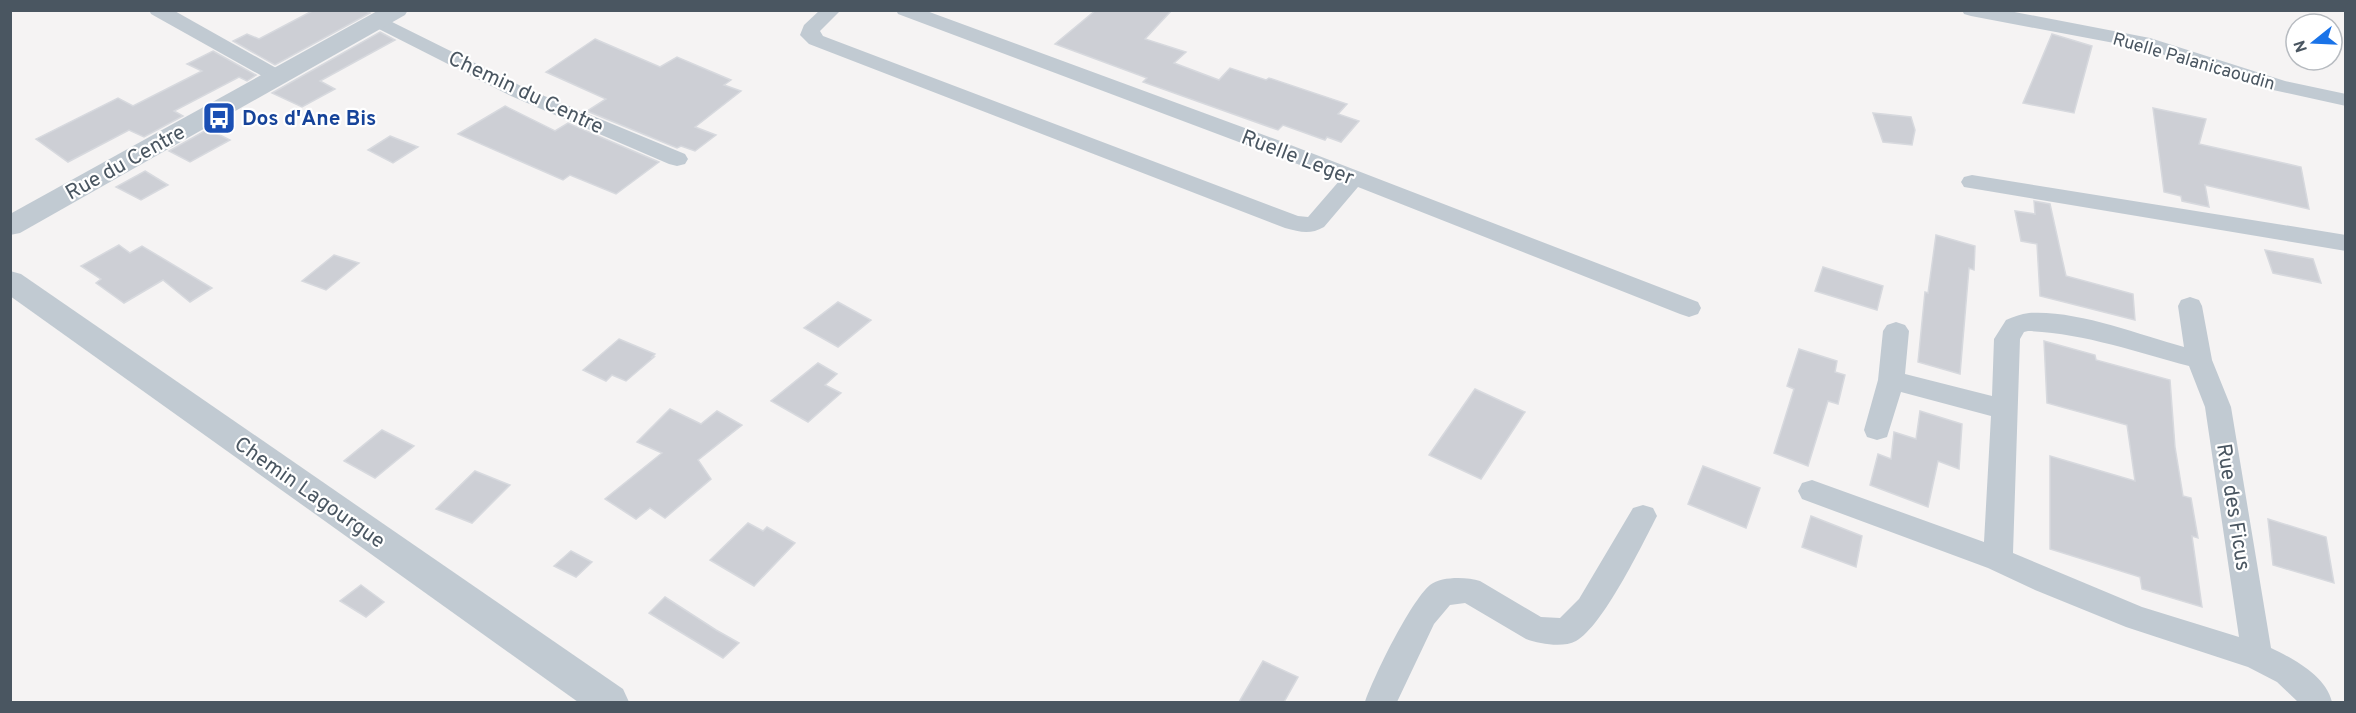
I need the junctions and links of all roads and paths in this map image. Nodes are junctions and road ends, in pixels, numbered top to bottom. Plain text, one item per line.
1 (158, 10) edge
2 (832, 10) edge
3 (904, 10) edge
4 (1971, 10) edge
5 (388, 16) edge
6 (278, 77) junction
7 (2346, 100) edge
8 (677, 159) dead end
9 (1354, 178) junction
10 (1972, 182) dead end
11 (10, 226) edge
12 (2346, 243) edge
13 (10, 281) edge
14 (2190, 306) dead end
15 (1689, 308) dead end
16 (1896, 331) dead end
17 (2199, 360) junction
18 (1891, 380) junction
19 (2003, 409) junction
20 (1877, 430) dead end
21 (1812, 491) dead end
22 (1643, 516) dead end
23 (1998, 560) junction
24 (2258, 656) junction
25 (609, 702) edge
26 (1381, 702) edge
27 (2316, 702) edge

1 - 6 street
2 - 9 street
3 - 9 street, Ruelle Leger
4 - 7 street, Ruelle Palanicaoudin
5 - 6 street, Rue du Centre
5 - 8 street, Chemin du Centre
6 - 11 street, Rue du Centre
9 - 15 street, Ruelle Leger
10 - 12 street
13 - 25 street, Chemin Lagourgue
14 - 17 street, Rue des Ficus
16 - 18 street
17 - 19 street
17 - 24 street, Rue des Ficus
18 - 19 street
18 - 20 street
19 - 23 street
21 - 23 street
22 - 26 street
23 - 24 street
24 - 27 street

